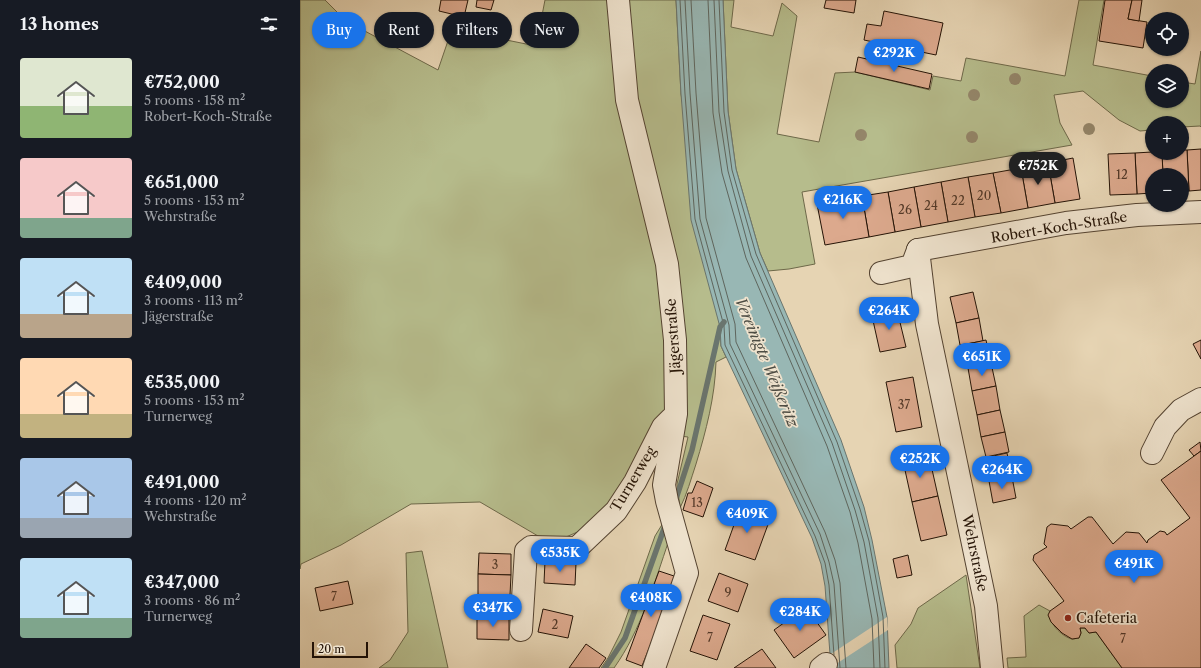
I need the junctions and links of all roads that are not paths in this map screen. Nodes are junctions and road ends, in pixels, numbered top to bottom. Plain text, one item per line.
1 (618, 0) edge
2 (1201, 212) edge
3 (918, 250) junction
4 (880, 273) dead end
5 (1201, 399) edge
6 (676, 414) junction
7 (1152, 453) dead end
8 (521, 630) dead end
9 (654, 668) edge
10 (992, 668) edge

1 - 6 street, Jägerstraße
2 - 3 street, Robert-Koch-Straße
3 - 4 street
3 - 10 street, Wehrstraße
5 - 7 street
6 - 8 street, Turnerweg
6 - 9 street, Jägerstraße

